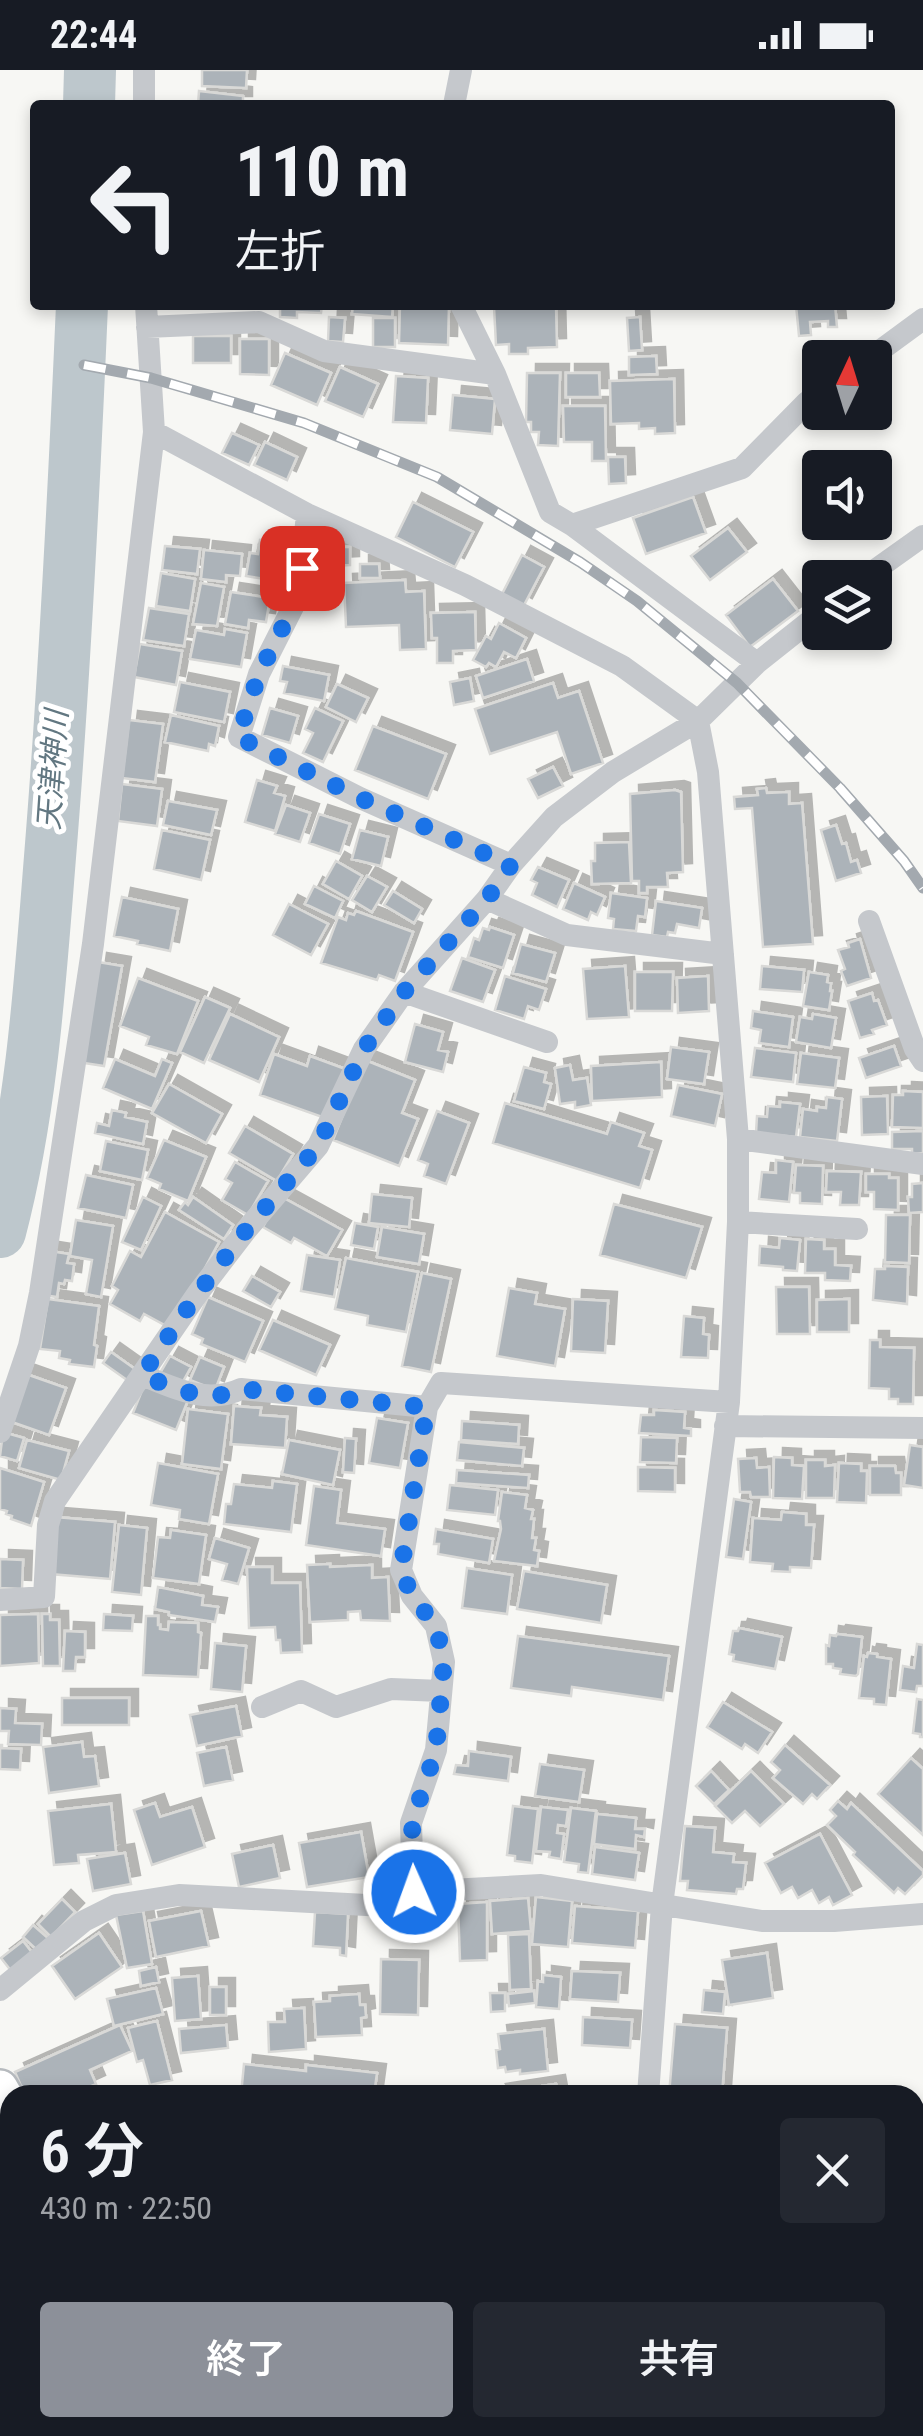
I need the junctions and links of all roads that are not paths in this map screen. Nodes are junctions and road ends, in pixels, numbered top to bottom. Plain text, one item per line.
1 (144, 70) edge
2 (461, 70) edge
3 (144, 100) edge
4 (455, 100) edge
5 (463, 310) edge
6 (147, 316) edge
7 (923, 319) edge
8 (892, 342) edge
9 (495, 374) junction
10 (802, 407) edge
11 (154, 432) junction
12 (306, 514) junction
13 (572, 525) junction
14 (923, 536) edge
15 (889, 560) edge
16 (802, 627) edge
17 (757, 663) junction
18 (698, 722) junction
19 (511, 865) junction
20 (487, 899) junction
21 (869, 921) dead end
22 (723, 954) junction
23 (404, 992) junction
24 (547, 1042) dead end
25 (923, 1061) edge
26 (738, 1139) junction
27 (923, 1164) edge
28 (738, 1222) junction
29 (857, 1229) dead end
30 (142, 1375) junction
31 (728, 1402) junction
32 (427, 1407) junction
33 (725, 1426) junction
34 (923, 1428) edge
35 (0, 1432) edge
36 (0, 1600) edge
37 (441, 1691) junction
38 (262, 1708) dead end
39 (414, 1892) junction
40 (662, 1905) junction
41 (923, 1914) edge
42 (0, 1990) edge
43 (649, 2085) edge

1 - 3 street
2 - 4 street
5 - 9 street
6 - 9 street
6 - 11 street
7 - 8 street
9 - 13 street
10 - 13 street
11 - 12 street
11 - 35 street
12 - 18 street
12 - 19 street
13 - 17 street
14 - 15 street
16 - 17 street
17 - 18 street
18 - 19 street
18 - 22 street
19 - 20 street
20 - 22 street
20 - 23 street
21 - 25 street
22 - 26 street
23 - 24 street
23 - 30 street
26 - 27 street
26 - 28 street
28 - 29 street
28 - 31 street
30 - 32 street
30 - 36 street
31 - 32 street
31 - 33 street
32 - 37 street
33 - 34 street
33 - 40 street
37 - 38 street
37 - 39 street
39 - 40 street
39 - 42 street
40 - 41 street
40 - 43 street

